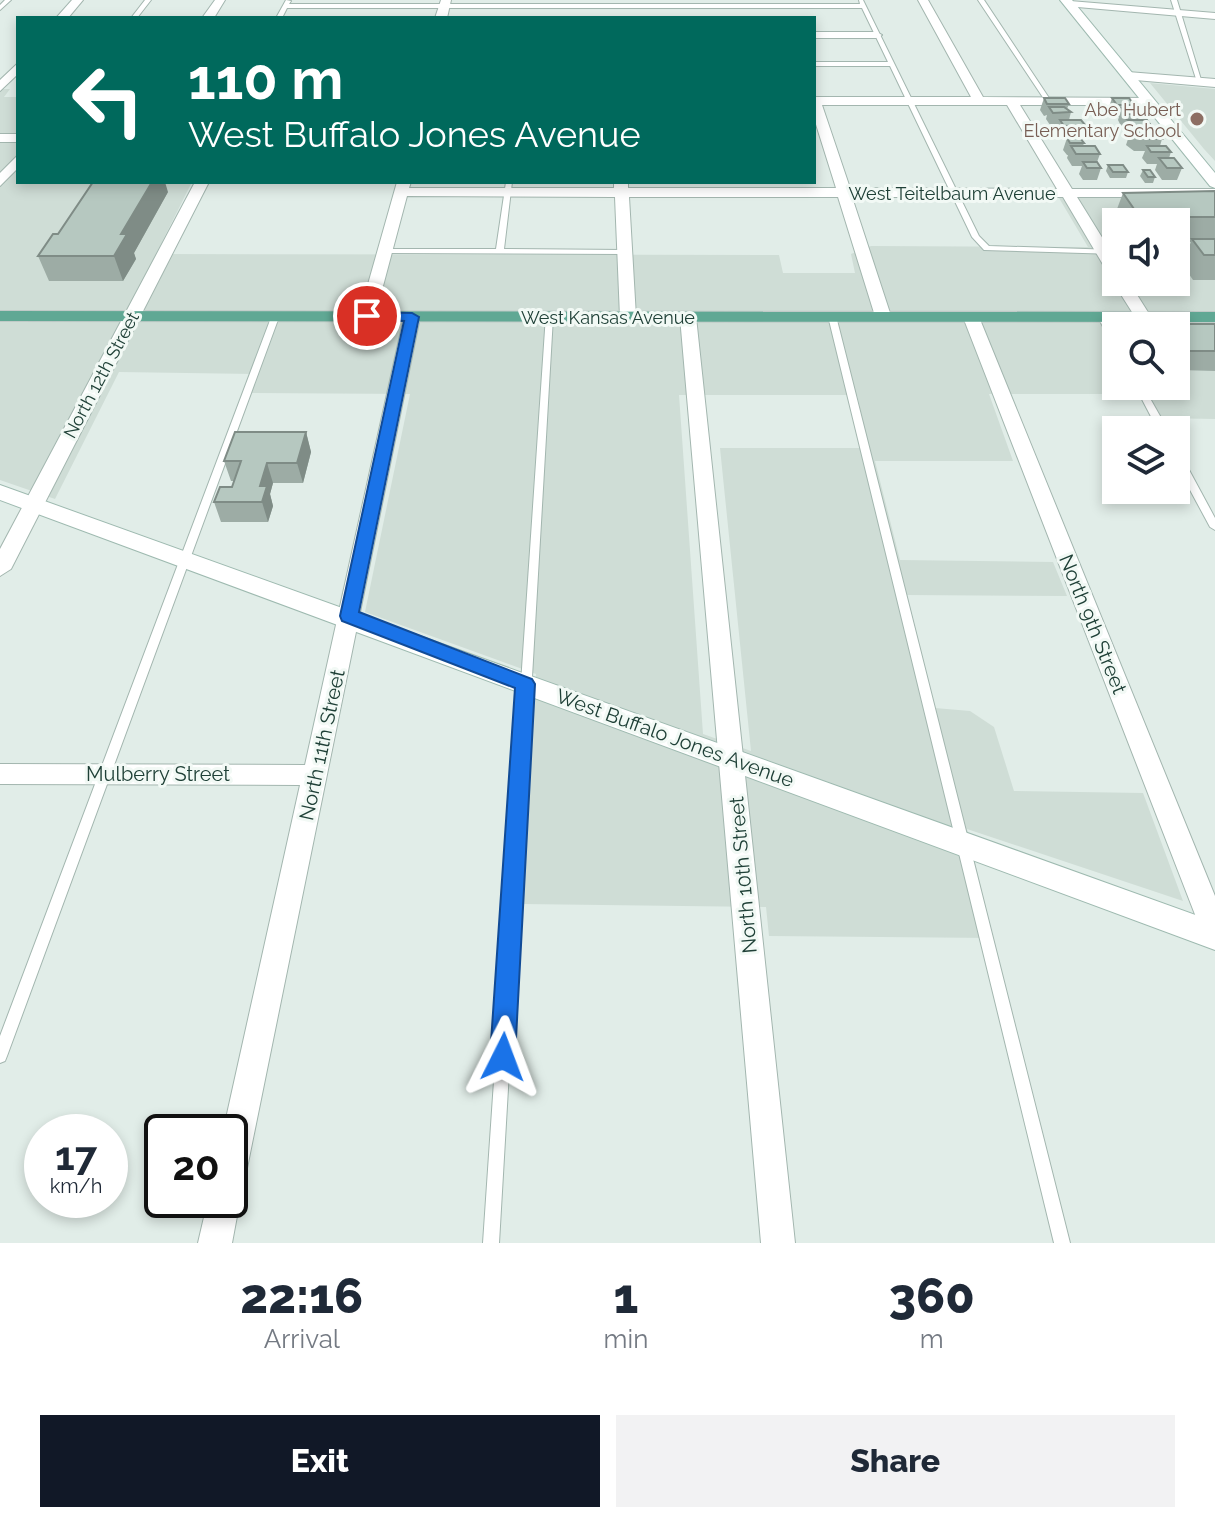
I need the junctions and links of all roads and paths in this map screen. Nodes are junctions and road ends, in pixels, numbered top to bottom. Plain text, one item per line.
1 (8, 0) edge
2 (78, 0) edge
3 (148, 0) edge
4 (923, 0) edge
5 (981, 0) edge
6 (1174, 0) edge
7 (1068, 2) edge
8 (287, 3) edge
9 (862, 3) edge
10 (0, 8) edge
11 (444, 8) edge
12 (1179, 13) junction
13 (64, 16) edge
14 (136, 16) edge
15 (1215, 16) edge
16 (816, 35) edge
17 (876, 35) junction
18 (816, 64) edge
19 (890, 64) junction
20 (16, 69) edge
21 (1128, 76) junction
22 (1200, 82) junction
23 (1215, 83) edge
24 (0, 87) edge
25 (816, 101) edge
26 (910, 101) junction
27 (979, 101) junction
28 (1011, 101) junction
29 (1048, 101) junction
30 (1148, 101) junction
31 (816, 104) edge
32 (16, 162) edge
33 (0, 182) edge
34 (1215, 183) edge
35 (201, 184) edge
36 (403, 187) edge
37 (509, 187) edge
38 (621, 187) edge
39 (731, 187) edge
40 (844, 193) junction
41 (956, 193) junction
42 (1067, 193) junction
43 (1215, 193) edge
44 (1102, 241) edge
45 (386, 251) junction
46 (500, 251) junction
47 (1102, 251) edge
48 (1215, 251) edge
49 (625, 252) junction
50 (1190, 252) edge
51 (0, 316) edge
52 (131, 316) junction
53 (367, 316) junction
54 (832, 316) junction
55 (883, 316) junction
56 (275, 317) junction
57 (412, 317) junction
58 (549, 317) junction
59 (628, 317) junction
60 (688, 317) junction
61 (971, 317) junction
62 (1102, 317) edge
63 (1190, 317) edge
64 (1215, 317) edge
65 (1190, 481) edge
66 (0, 492) edge
67 (34, 504) junction
68 (1215, 527) edge
69 (185, 558) junction
70 (0, 569) edge
71 (349, 616) junction
72 (525, 684) junction
73 (731, 758) junction
74 (0, 774) edge
75 (105, 774) junction
76 (316, 775) junction
77 (962, 842) junction
78 (1215, 933) edge
79 (0, 1056) edge
80 (243, 1114) edge
81 (220, 1218) edge
82 (215, 1243) edge
83 (491, 1243) edge
84 (778, 1243) edge
85 (1062, 1243) edge

1 - 10 lane
2 - 13 street
3 - 14 lane
4 - 27 street
5 - 29 lane
6 - 12 lane
7 - 12 street
7 - 21 main road
8 - 11 lane
9 - 11 lane
9 - 17 lane
12 - 15 street
12 - 22 lane
16 - 17 street
17 - 19 lane
18 - 19 lane
19 - 26 lane
20 - 24 street
21 - 22 street
21 - 30 main road
22 - 23 street
25 - 26 street
26 - 27 street
26 - 41 lane
27 - 28 street
28 - 29 street
28 - 42 street
29 - 30 street
30 - 34 main road
31 - 40 street
32 - 33 street
35 - 52 street, North 12th Street
36 - 37 street, West Teitelbaum Avenue
36 - 45 street
37 - 38 street, West Teitelbaum Avenue
37 - 46 lane
38 - 39 street, West Teitelbaum Avenue
38 - 49 street
39 - 40 street, West Teitelbaum Avenue
40 - 41 street, West Teitelbaum Avenue
40 - 55 street
41 - 42 street, West Teitelbaum Avenue
41 - 47 lane
42 - 43 street, West Teitelbaum Avenue
42 - 44 street
45 - 46 lane
45 - 53 street
46 - 49 lane
48 - 50 lane
49 - 59 street
51 - 52 main road, West Kansas Avenue
52 - 56 main road, West Kansas Avenue
52 - 67 street, North 12th Street
53 - 56 main road, West Kansas Avenue
53 - 57 main road, West Kansas Avenue
54 - 55 main road, West Kansas Avenue
54 - 60 main road, West Kansas Avenue
54 - 77 lane
55 - 61 main road, West Kansas Avenue
56 - 69 lane
57 - 58 main road, West Kansas Avenue
57 - 71 street, North 11th Street
58 - 59 main road, West Kansas Avenue
58 - 72 lane
59 - 60 main road, West Kansas Avenue
60 - 73 street, North 10th Street
61 - 62 main road, West Kansas Avenue
61 - 78 street, North 9th Street
63 - 64 main road, West Kansas Avenue
65 - 68 lane
66 - 67 main road, West Buffalo Jones Avenue
67 - 69 main road, West Buffalo Jones Avenue
67 - 70 street, North 12th Street
69 - 71 main road, West Buffalo Jones Avenue
69 - 75 lane
71 - 72 main road, West Buffalo Jones Avenue
71 - 76 street, North 11th Street
72 - 73 main road, West Buffalo Jones Avenue
72 - 83 lane
73 - 77 main road, West Buffalo Jones Avenue
73 - 84 street, North 10th Street
74 - 75 street, Mulberry Street
75 - 76 street, Mulberry Street
75 - 79 lane
76 - 80 street, North 11th Street
77 - 78 main road, West Buffalo Jones Avenue
77 - 85 lane
81 - 82 street

